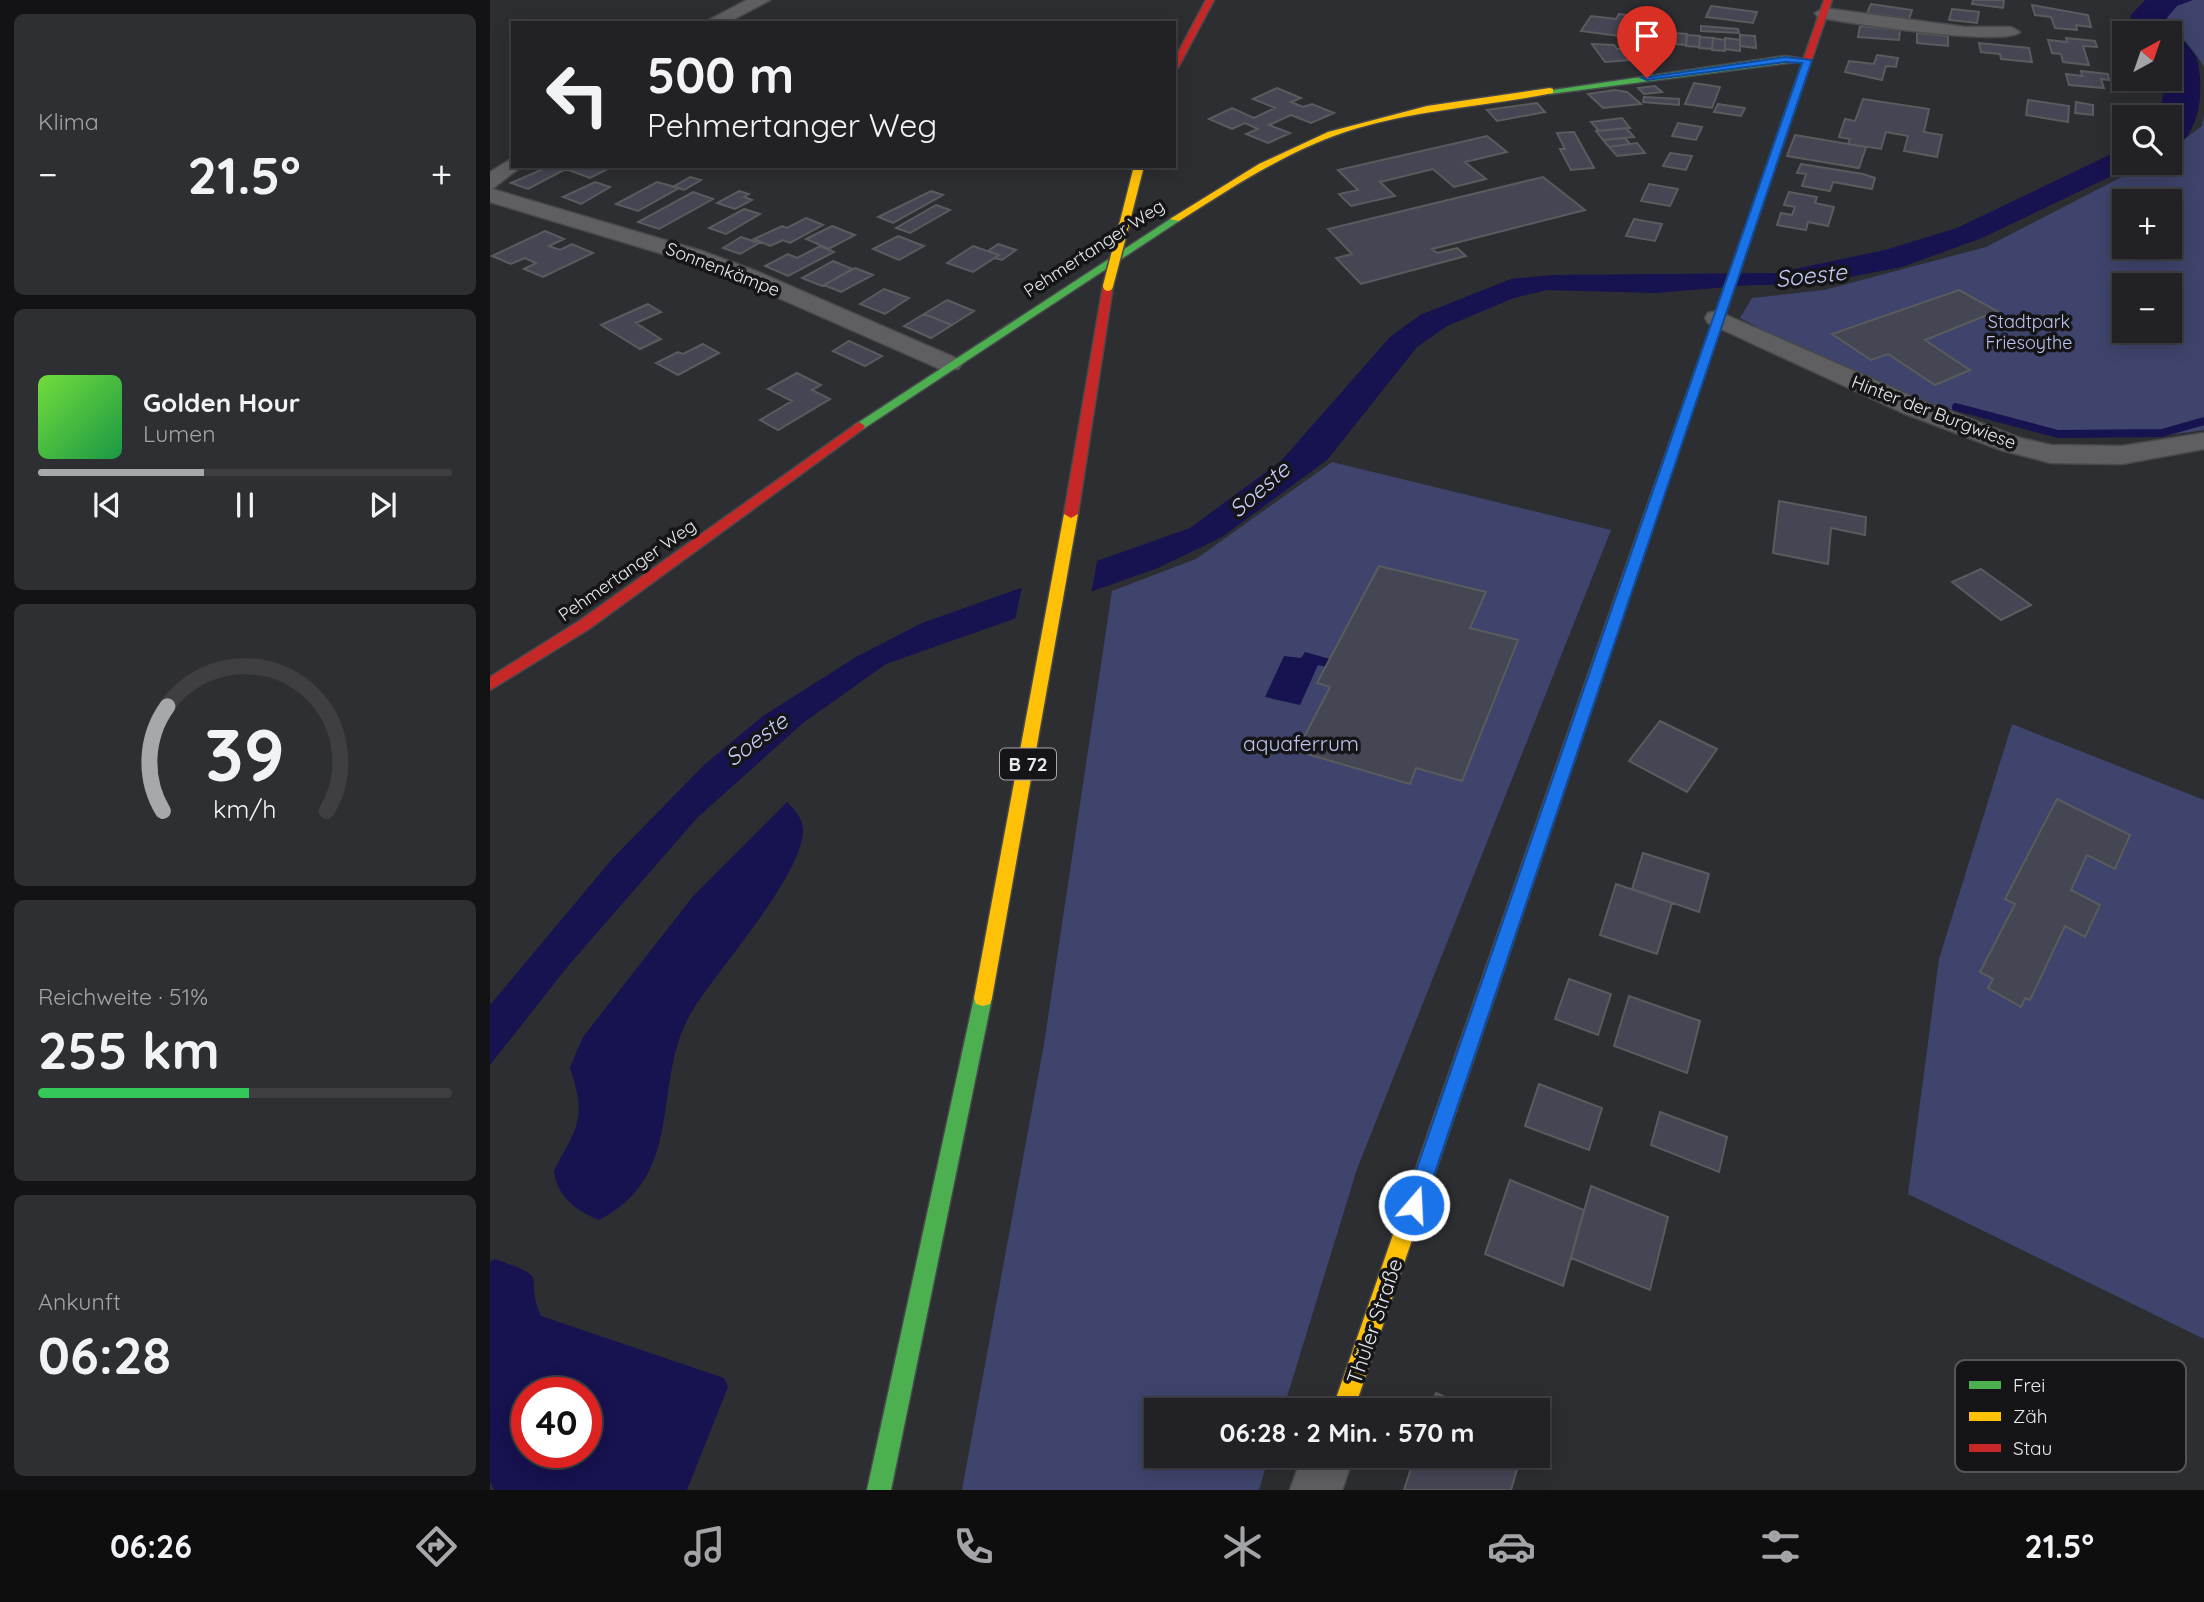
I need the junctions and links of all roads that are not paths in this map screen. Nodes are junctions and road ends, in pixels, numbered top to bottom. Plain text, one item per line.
1 (761, 0) edge
2 (1209, 0) edge
3 (1826, 6) edge
4 (716, 21) edge
5 (2011, 33) dead end
6 (1807, 60) junction
7 (1176, 64) edge
8 (511, 166) edge
9 (1138, 168) edge
10 (490, 183) edge
11 (490, 195) edge
12 (1722, 306) junction
13 (949, 364) junction
14 (2204, 441) edge
15 (490, 684) edge
16 (1347, 1398) edge
17 (1324, 1468) edge
18 (879, 1490) edge
19 (1316, 1490) edge

1 - 4 street
2 - 7 main road
3 - 5 street
3 - 6 main road, Thüler Straße
6 - 12 main road, Thüler Straße
6 - 13 main road, Pehmertanger Weg
8 - 10 street
9 - 18 main road, B 72, bridge
11 - 13 street, Sonnenkämpe
12 - 14 street, Hinter der Burgwiese
12 - 16 main road, Thüler Straße
13 - 15 main road, Pehmertanger Weg
17 - 19 street

